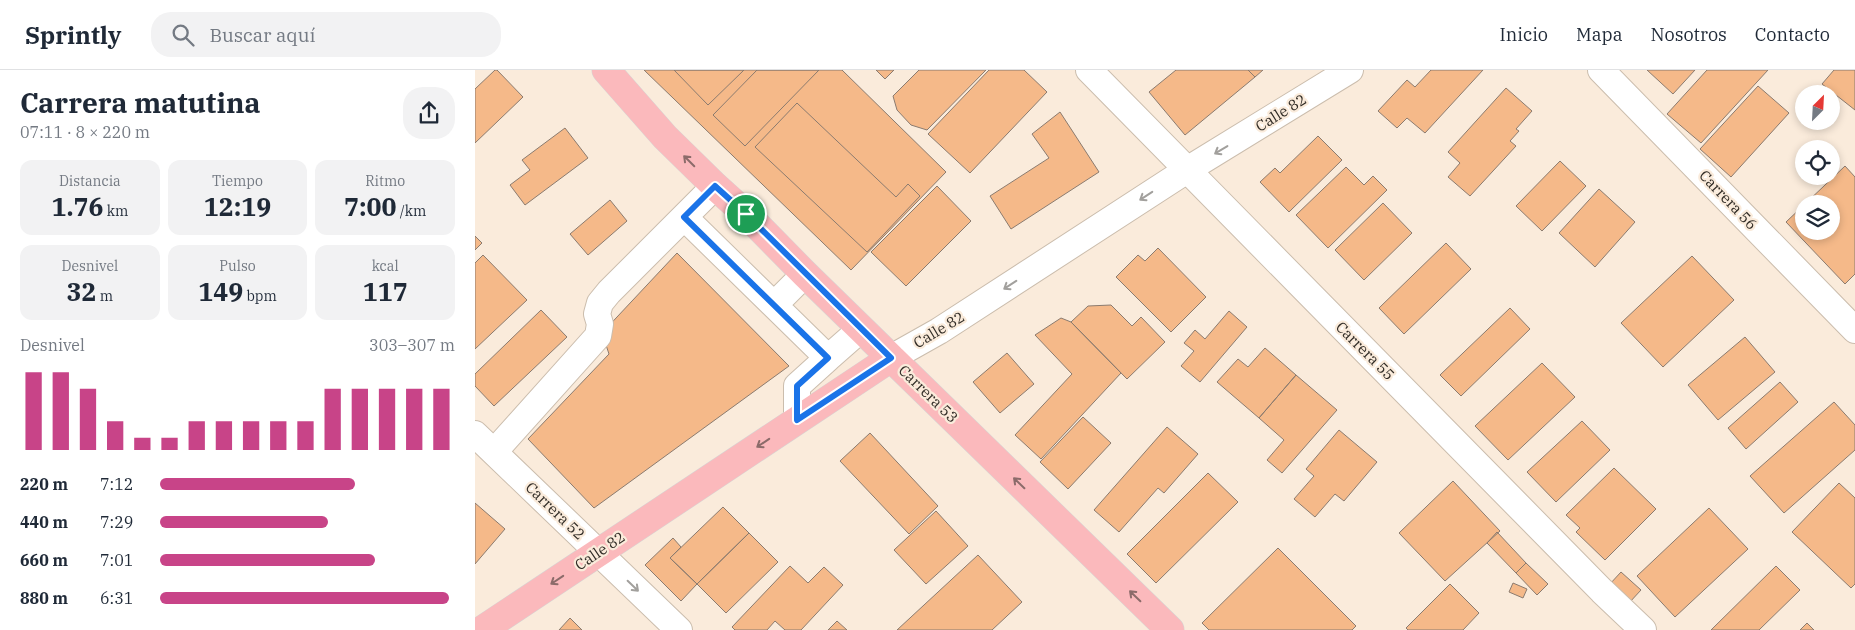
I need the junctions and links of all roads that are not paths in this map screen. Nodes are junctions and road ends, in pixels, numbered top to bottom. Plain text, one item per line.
1 (606, 70) edge
2 (1089, 70) edge
3 (1350, 70) edge
4 (1601, 70) edge
5 (1187, 170) junction
6 (715, 186) junction
7 (684, 217) junction
8 (805, 274) junction
9 (774, 305) junction
10 (861, 328) junction
11 (1855, 330) edge
12 (828, 358) junction
13 (891, 358) junction
14 (797, 420) junction
15 (475, 434) edge
16 (494, 452) junction
17 (598, 552) junction
18 (482, 630) edge
19 (679, 630) edge
20 (1170, 630) edge
21 (1643, 630) edge

6 -> 1 main road, Carrera 53
2 - 5 street, Carrera 55
3 -> 5 street, Calle 82
4 - 11 street, Carrera 56
5 -> 13 street, Calle 82
5 - 21 street, Carrera 55
6 - 7 street
6 - 8 main road, Carrera 53
7 - 9 street
7 - 16 street
8 - 9 street
8 - 10 main road, Carrera 53
9 - 12 street
10 - 12 street
10 - 13 main road, Carrera 53
12 - 14 street
13 - 14 main road, Calle 82
20 -> 13 main road, Carrera 53
14 -> 17 main road, Calle 82
15 - 16 street, Carrera 52
16 - 17 street, Carrera 52
17 -> 18 main road, Calle 82
17 -> 19 street, Carrera 52

